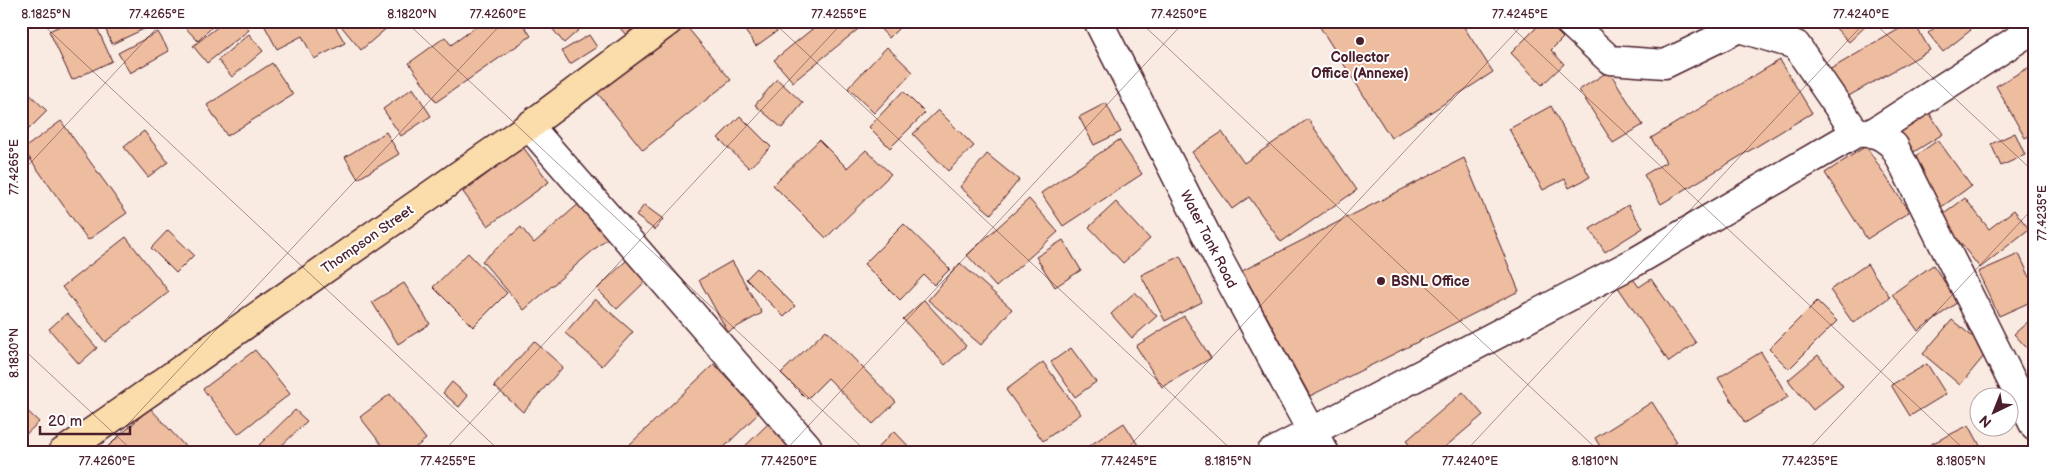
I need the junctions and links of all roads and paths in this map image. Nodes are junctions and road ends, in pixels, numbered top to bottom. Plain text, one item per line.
1 (669, 21) edge
2 (1098, 21) edge
3 (1568, 21) edge
4 (2035, 28) edge
5 (530, 126) junction
6 (1865, 132) junction
7 (2035, 426) edge
8 (1319, 442) edge
9 (62, 453) edge
10 (810, 453) edge
11 (1271, 453) edge

1 - 5 main road, Thompson Street
2 - 8 street, Water Tank Road
3 - 6 street
4 - 6 street
5 - 9 main road, Thompson Street
5 - 10 street
6 - 7 street
6 - 8 street
8 - 11 street

